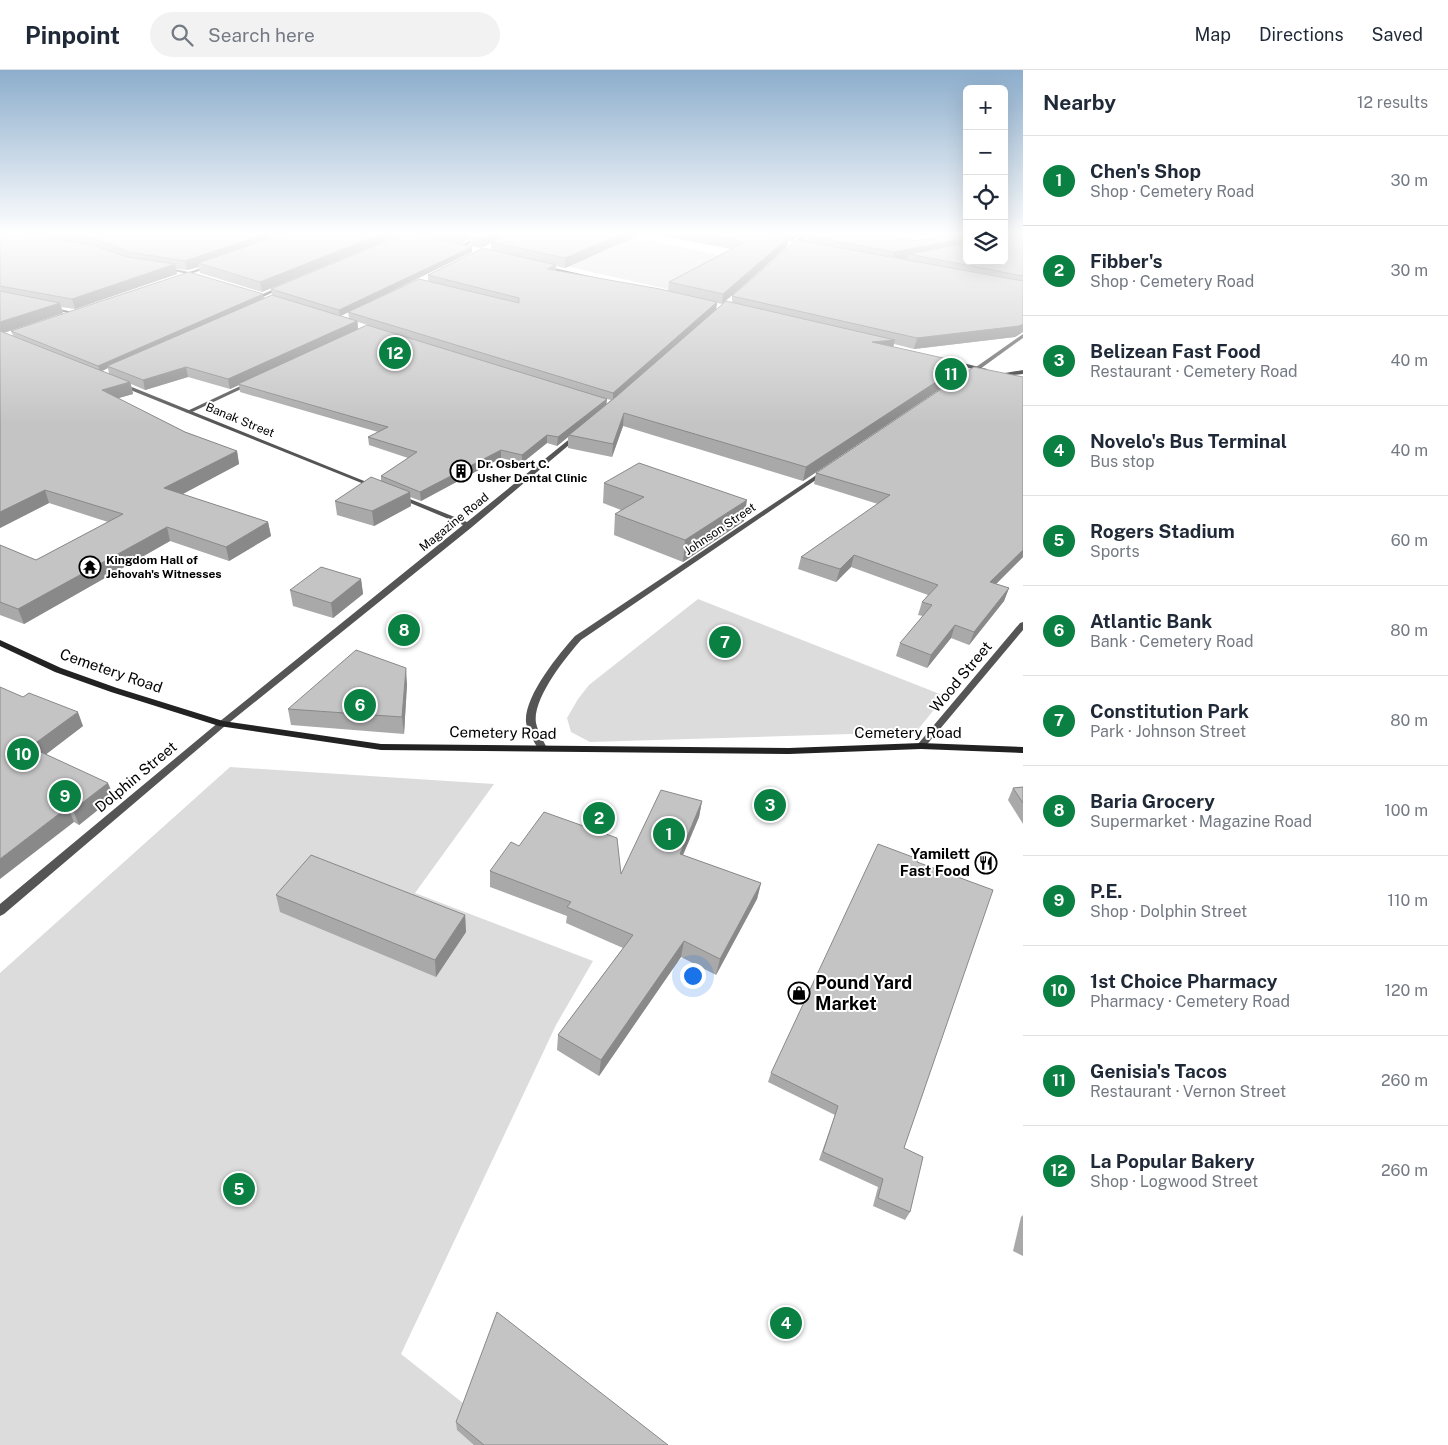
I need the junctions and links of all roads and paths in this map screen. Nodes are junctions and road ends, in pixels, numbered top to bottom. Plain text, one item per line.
1 (261, 296) edge
2 (273, 299) edge
3 (46, 307) edge
4 (83, 310) edge
5 (74, 313) junction
6 (65, 316) edge
7 (1023, 336) edge
8 (940, 360) edge
9 (978, 368) junction
10 (1023, 372) edge
11 (1002, 374) junction
12 (966, 377) edge
13 (260, 378) edge
14 (1023, 378) edge
15 (116, 382) edge
16 (188, 412) junction
17 (584, 430) edge
18 (834, 466) edge
19 (380, 489) edge
20 (389, 492) edge
21 (468, 525) junction
22 (1023, 625) edge
23 (0, 643) edge
24 (222, 724) junction
25 (921, 746) junction
26 (542, 748) junction
27 (1023, 750) edge
28 (0, 911) edge

1 - 2 street
3 - 5 street
4 - 5 street
5 - 6 street
7 - 9 street
8 - 9 main road
9 - 11 main road
9 - 12 street
10 - 11 main road
11 - 14 main road
13 - 16 street
15 - 16 street, Banak Street
16 - 19 street, Banak Street
17 - 21 street, Magazine Road
18 - 26 street, Johnson Street
20 - 21 street
21 - 24 street, Magazine Road
22 - 25 street, Wood Street
23 - 24 main road, Cemetery Road
24 - 26 main road, Cemetery Road
24 - 28 street, Dolphin Street
25 - 26 main road, Cemetery Road
25 - 27 main road, Cemetery Road

